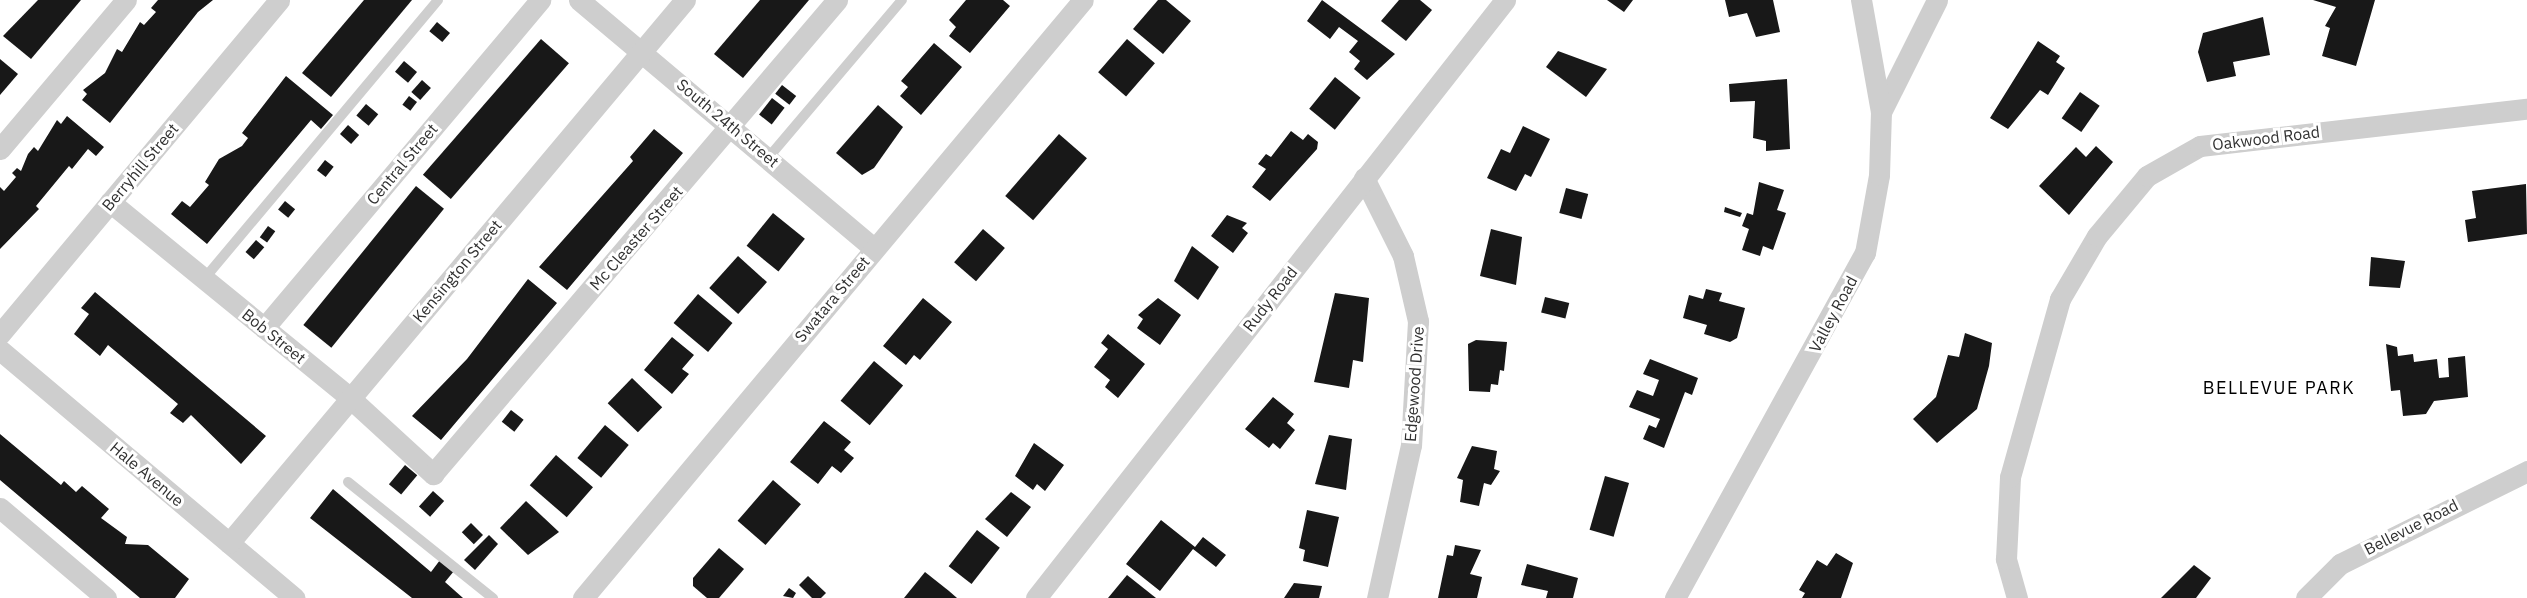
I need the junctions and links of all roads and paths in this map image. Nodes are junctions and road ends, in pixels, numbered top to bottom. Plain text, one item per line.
1 (126, 0) edge
2 (279, 0) edge
3 (438, 0) edge
4 (540, 0) edge
5 (579, 0) edge
6 (685, 0) edge
7 (837, 0) edge
8 (902, 0) edge
9 (1083, 0) edge
10 (1505, 0) edge
11 (1861, 0) edge
12 (1937, 0) edge
13 (642, 51) junction
14 (2527, 109) edge
15 (1881, 112) junction
16 (732, 125) junction
17 (0, 149) edge
18 (768, 158) junction
19 (1364, 178) junction
20 (110, 202) junction
21 (874, 248) junction
22 (204, 279) junction
23 (264, 328) junction
24 (0, 334) edge
25 (0, 350) edge
26 (350, 398) junction
27 (2527, 471) edge
28 (433, 474) joint
29 (348, 482) dead end
30 (0, 508) edge
31 (229, 543) junction
32 (106, 598) edge
33 (295, 598) edge
34 (494, 598) edge
35 (583, 598) edge
36 (1035, 598) edge
37 (1377, 598) edge
38 (1675, 598) edge
39 (2017, 598) edge
40 (2306, 598) edge

1 - 17 street
2 - 20 street, Berryhill Street
3 - 22 lane
4 - 23 street, Central Street
5 - 13 street, South 24th Street
6 - 13 street, Kensington Street
7 - 16 street, Mc Cleaster Street
8 - 18 lane
9 - 21 street, Swatara Street
10 - 19 street, Rudy Road
11 - 15 street, Valley Road
12 - 15 street
13 - 16 street, South 24th Street
13 - 26 street, Kensington Street
14 - 39 street, Oakwood Road
15 - 38 street, Valley Road
16 - 18 street, South 24th Street
16 - 28 street, Mc Cleaster Street
18 - 21 street, South 24th Street
19 - 36 street, Rudy Road
19 - 37 street, Edgewood Drive
20 - 22 street, Bob Street
20 - 24 street, Berryhill Street
21 - 35 street, Swatara Street
22 - 23 street, Bob Street
23 - 26 street, Bob Street
25 - 31 street, Hale Avenue
26 - 28 street, Bob Street
26 - 31 street, Kensington Street
27 - 40 street, Bellevue Road
29 - 34 lane
30 - 32 street
31 - 33 street, Hale Avenue

